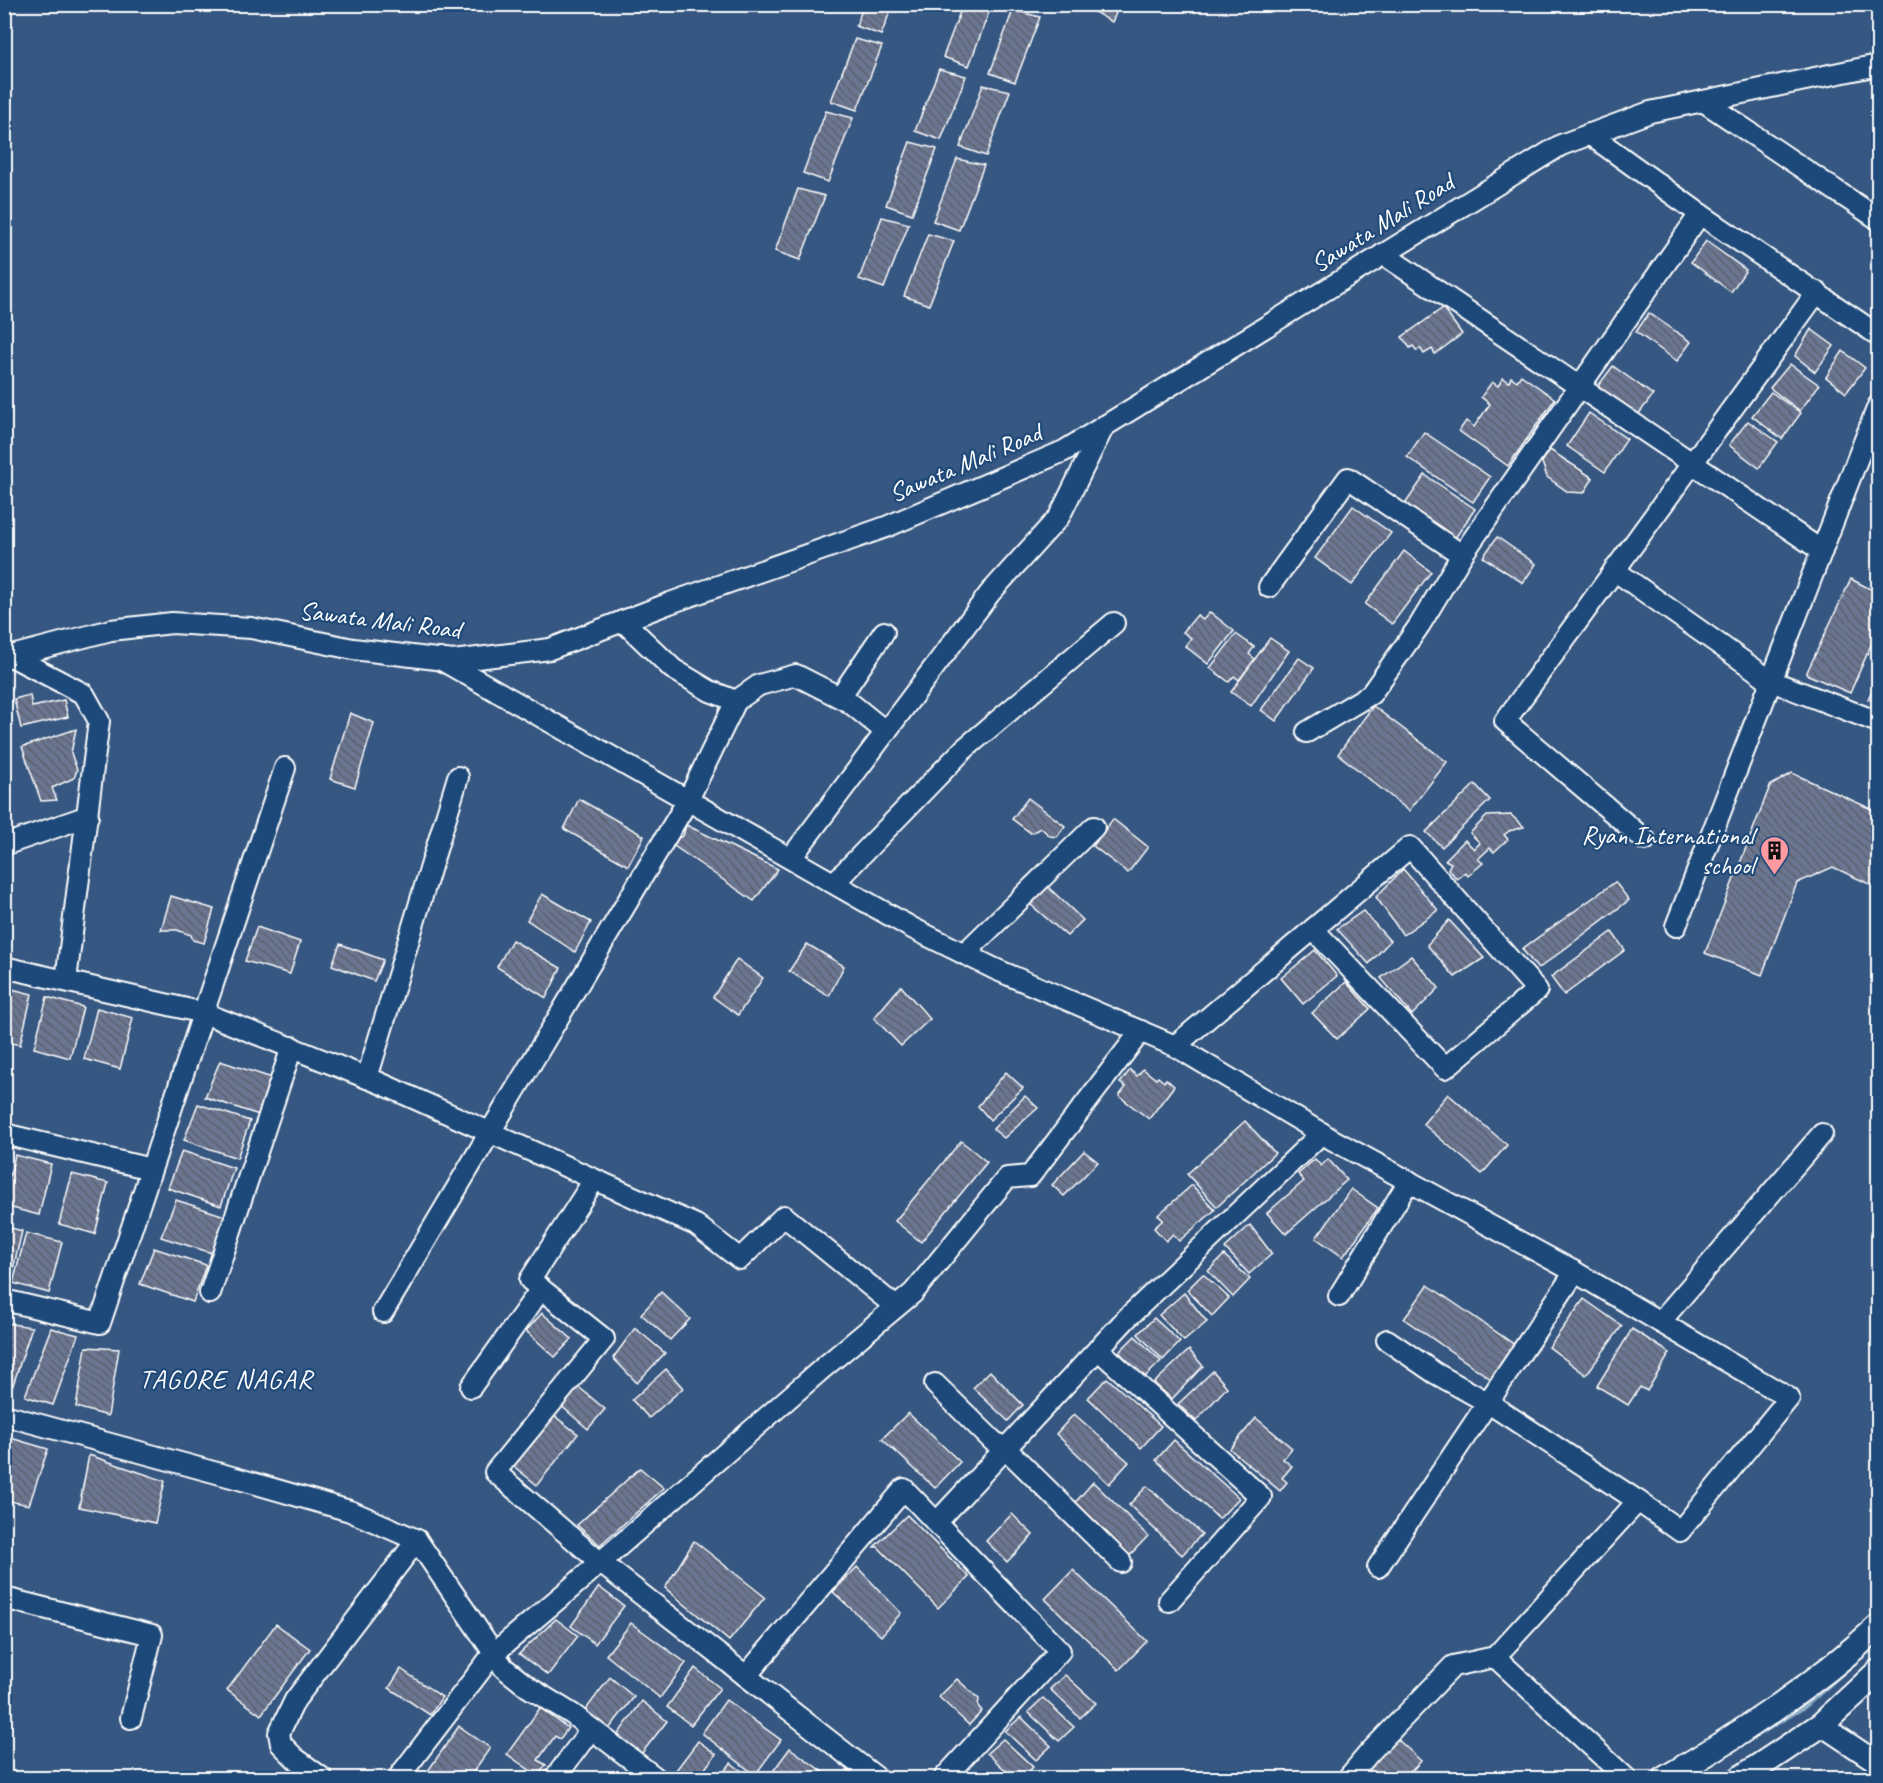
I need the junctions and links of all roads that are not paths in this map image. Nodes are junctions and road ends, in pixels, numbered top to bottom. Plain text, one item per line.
1 (1878, 64) edge
2 (1703, 101) junction
3 (1589, 134) junction
4 (1700, 214) junction
5 (1878, 219) edge
6 (1383, 254) junction
7 (1816, 292) junction
8 (1878, 335) edge
9 (1578, 387) junction
10 (1878, 406) edge
11 (1104, 426) junction
12 (1692, 463) junction
13 (1822, 551) junction
14 (1462, 555) junction
15 (1614, 570) junction
16 (1269, 587) dead end
17 (623, 621) junction
18 (1114, 623) dead end
19 (884, 632) dead end
20 (8, 657) edge
21 (440, 659) junction
22 (1771, 681) junction
23 (840, 697) junction
24 (736, 701) junction
25 (1878, 722) edge
26 (886, 732) junction
27 (1308, 732) dead end
28 (285, 768) dead end
29 (458, 777) dead end
30 (688, 800) junction
31 (87, 816) junction
32 (1094, 827) dead end
33 (1645, 840) dead end
34 (4, 845) edge
35 (791, 858) junction
36 (834, 883) junction
37 (1676, 927) dead end
38 (1313, 929) junction
39 (964, 954) junction
40 (4, 967) edge
41 (66, 980) junction
42 (204, 1013) junction
43 (1141, 1031) junction
44 (1175, 1046) junction
45 (292, 1047) junction
46 (367, 1078) junction
47 (490, 1133) junction
48 (1322, 1133) junction
49 (4, 1134) edge
50 (1822, 1134) dead end
51 (151, 1169) junction
52 (594, 1180) junction
53 (1409, 1181) junction
54 (1575, 1272) junction
55 (541, 1289) junction
56 (210, 1293) dead end
57 (1339, 1296) dead end
58 (4, 1300) edge
59 (896, 1307) junction
60 (383, 1312) dead end
61 (1660, 1322) junction
62 (1387, 1340) dead end
63 (1098, 1349) junction
64 (935, 1384) dead end
65 (471, 1386) dead end
66 (1487, 1402) junction
67 (4, 1415) edge
68 (1006, 1449) junction
69 (1638, 1502) junction
70 (937, 1522) junction
71 (417, 1540) junction
72 (1121, 1562) dead end
73 (600, 1563) junction
74 (1378, 1567) dead end
75 (4, 1598) edge
76 (1169, 1600) dead end
77 (1878, 1627) edge
78 (493, 1654) junction
79 (1495, 1657) junction
80 (1878, 1672) edge
81 (746, 1676) junction
82 (132, 1718) dead end
83 (1821, 1725) junction
84 (591, 1729) junction
85 (1878, 1763) edge
86 (322, 1779) edge
87 (398, 1779) edge
88 (555, 1779) edge
89 (656, 1779) edge
90 (877, 1779) edge
91 (944, 1779) edge
92 (1348, 1779) edge
93 (1626, 1779) edge
94 (1666, 1779) edge
95 (1741, 1779) edge

1 - 2 street, Sawata Mali Road
2 - 3 street, Sawata Mali Road
2 - 5 street
3 - 4 street
3 - 6 street, Sawata Mali Road
4 - 7 street
4 - 9 street
6 - 9 street
6 - 11 street, Sawata Mali Road
7 - 8 street
7 - 12 street
9 - 12 street
9 - 14 street
10 - 13 street
11 - 17 street, Sawata Mali Road
11 - 26 street
12 - 13 street
12 - 15 street
13 - 22 street
14 - 16 street
14 - 27 street
15 - 22 street
15 - 33 street
17 - 21 street, Sawata Mali Road
17 - 24 street
18 - 36 street
19 - 23 street
20 - 21 street, Sawata Mali Road
20 - 31 street
21 - 30 street
22 - 25 street
22 - 37 street
23 - 24 street
23 - 26 street
24 - 30 street
26 - 35 street
28 - 42 street
29 - 46 street
30 - 35 street
30 - 47 street
31 - 34 street
31 - 41 street
32 - 39 street
35 - 36 street
36 - 39 street
38 - 38 street
38 - 44 street
39 - 43 street
40 - 41 street
41 - 42 street
42 - 45 street
42 - 51 street
43 - 44 street
43 - 59 street
44 - 48 street
45 - 46 street
45 - 56 street
46 - 47 street
47 - 52 street
47 - 60 street
48 - 53 street
48 - 63 street
49 - 51 street
50 - 61 street
51 - 58 street
52 - 55 street
52 - 59 street
53 - 54 street
53 - 57 street
54 - 61 street
54 - 66 street
55 - 65 street
55 - 73 street
59 - 73 street
61 - 69 street
62 - 66 street
63 - 68 street
63 - 76 street
64 - 68 street
66 - 69 street
66 - 74 street
67 - 71 street
68 - 70 street
68 - 72 street
69 - 79 street
70 - 81 street
70 - 91 street
71 - 78 street
71 - 86 street
73 - 78 street
73 - 81 street
75 - 82 street
77 - 94 main road
78 - 84 street
78 - 87 street
79 - 92 street
79 - 93 street
80 - 83 main road
81 - 90 street
83 - 85 street
83 - 95 main road
84 - 88 street
84 - 89 street

